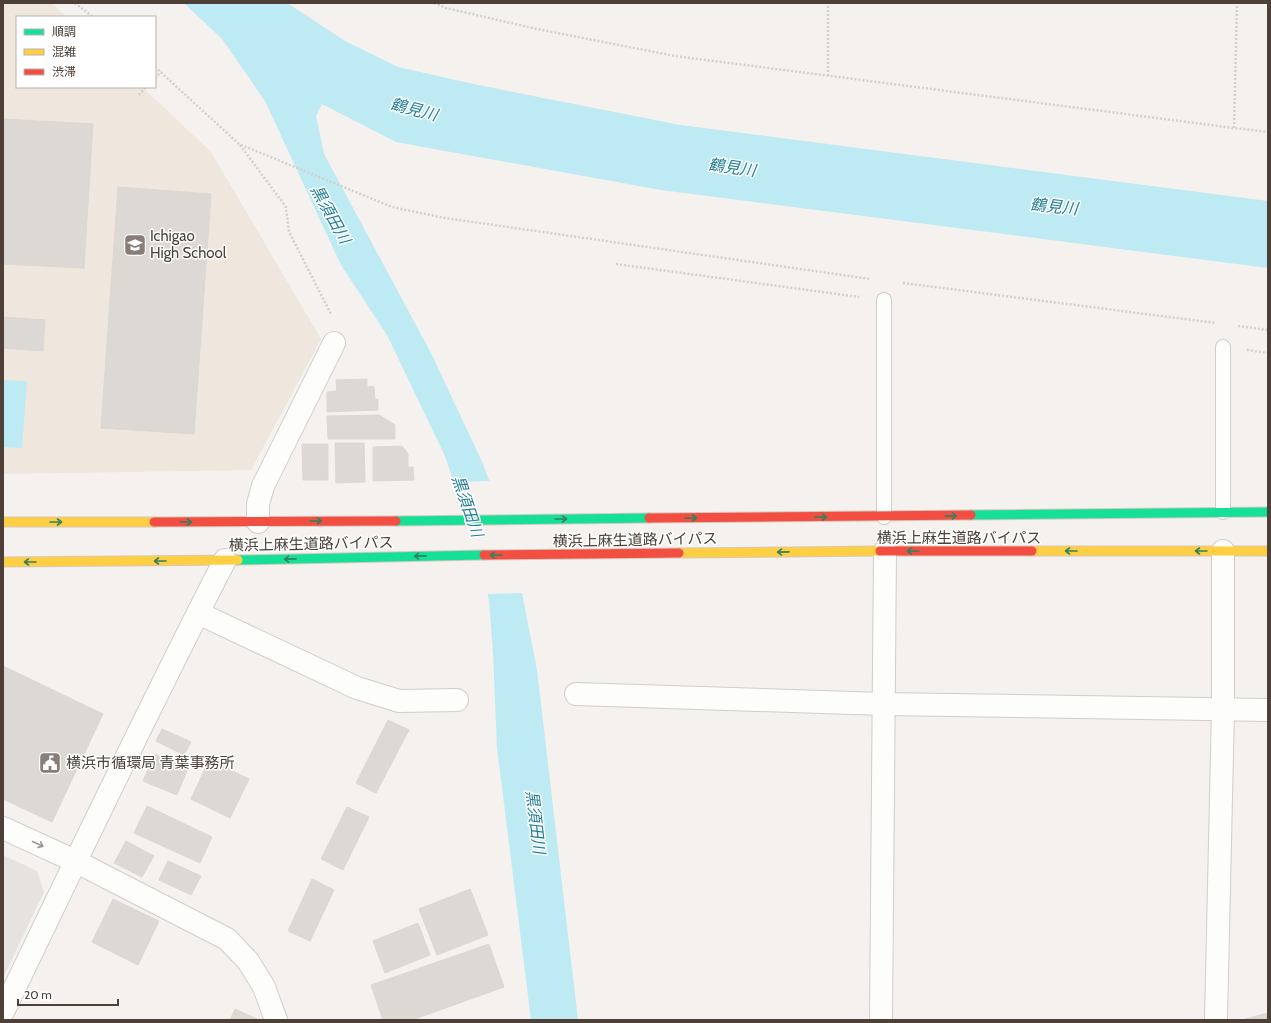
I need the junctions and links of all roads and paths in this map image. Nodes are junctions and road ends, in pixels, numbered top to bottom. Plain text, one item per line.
1 (75, 3) edge
2 (434, 3) edge
3 (828, 3) edge
4 (1236, 3) edge
5 (91, 16) edge
6 (156, 68) edge
7 (161, 72) junction
8 (828, 76) junction
9 (156, 77) edge
10 (145, 88) edge
11 (139, 95) dead end
12 (1234, 128) junction
13 (1268, 132) edge
14 (240, 144) junction
15 (616, 264) dead end
16 (875, 279) dead end
17 (898, 282) dead end
18 (884, 300) joint
19 (1221, 324) dead end
20 (1237, 326) dead end
21 (1268, 330) edge
22 (334, 343) joint
23 (1223, 347) dead end
24 (1223, 512) junction
25 (1268, 512) edge
26 (884, 517) junction
27 (3, 522) edge
28 (258, 522) junction
29 (1223, 551) junction
30 (1268, 551) edge
31 (885, 552) junction
32 (225, 560) junction
33 (3, 562) edge
34 (198, 613) junction
35 (576, 694) dead end
36 (457, 700) dead end
37 (883, 704) junction
38 (1224, 709) junction
39 (1268, 710) edge
40 (3, 828) edge
41 (76, 861) junction
42 (3, 1012) edge
43 (276, 1020) edge
44 (881, 1020) edge
45 (1216, 1020) edge

1 - 5 path
2 - 8 path
3 - 8 path
4 - 12 path
6 - 7 path
7 - 9 path
7 - 14 path
8 - 12 path
10 - 11 path
12 - 13 path
14 - 16 path
14 - 22 path
15 - 18 path
17 - 19 path
18 - 26 lane
20 - 21 path
22 - 28 street
23 - 24 lane
24 - 25 main road, 横浜上麻生道路バイパス
26 -> 24 main road, 横浜上麻生道路バイパス
28 -> 26 main road, 横浜上麻生道路バイパス
27 -> 28 main road, 横浜上麻生道路バイパス
29 - 30 main road, 横浜上麻生道路バイパス
29 -> 31 main road, 横浜上麻生道路バイパス
29 - 38 street
31 -> 32 main road, 横浜上麻生道路バイパス
31 - 37 street
32 -> 33 main road, 横浜上麻生道路バイパス
32 - 34 street
34 - 36 street
34 - 41 street
35 - 37 street
37 - 38 street
37 - 44 street
38 - 39 street
38 - 45 street
40 -> 41 street
41 - 42 street
41 - 43 street

